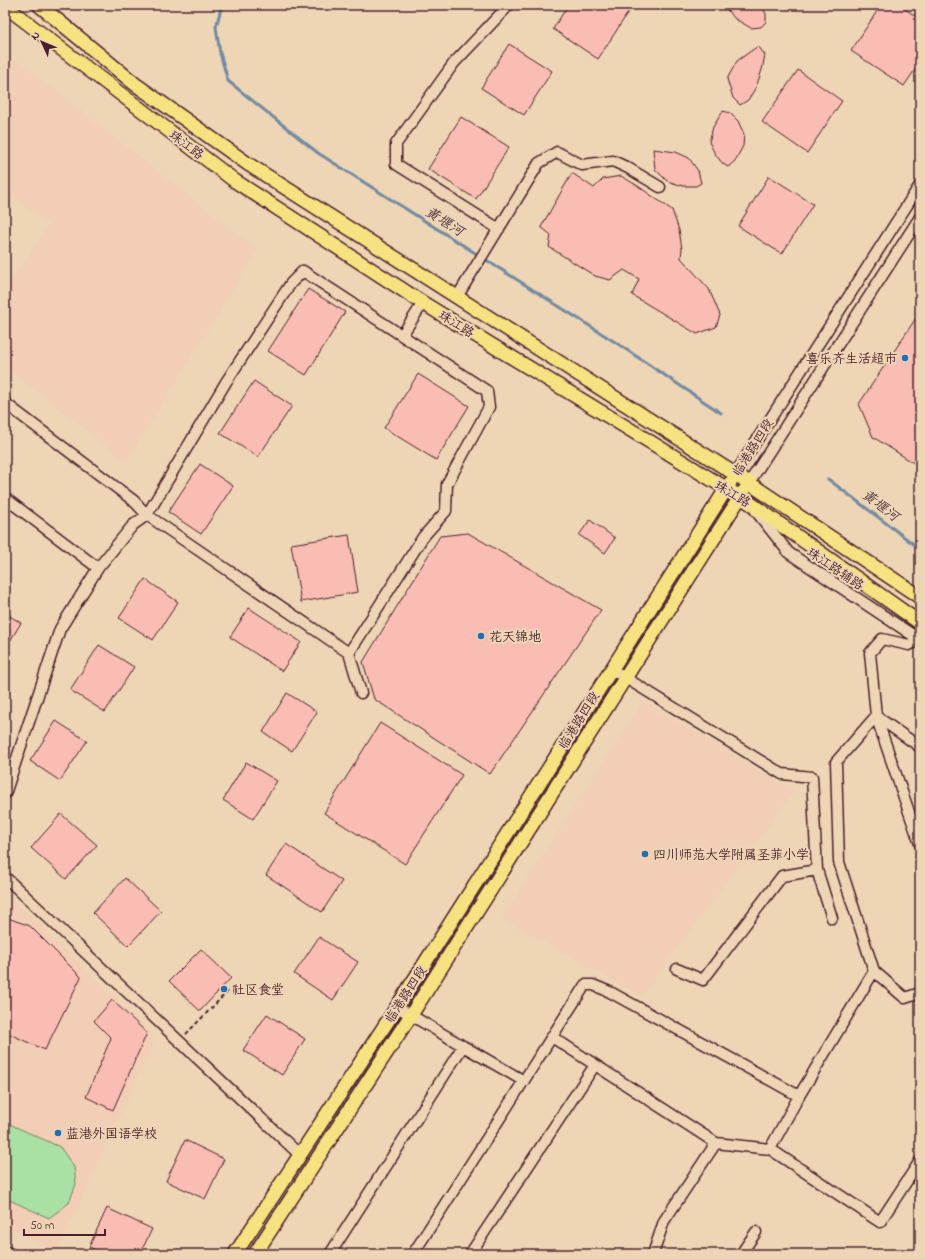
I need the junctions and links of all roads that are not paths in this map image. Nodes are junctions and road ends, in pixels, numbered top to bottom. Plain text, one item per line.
1 (38, 5) edge
2 (509, 5) edge
3 (5, 6) edge
4 (920, 185) edge
5 (660, 187) dead end
6 (920, 217) edge
7 (500, 229) junction
8 (457, 297) junction
9 (423, 303) junction
10 (402, 335) junction
11 (5, 403) edge
12 (734, 474) junction
13 (749, 483) junction
14 (726, 490) junction
15 (5, 498) edge
16 (745, 500) junction
17 (147, 515) junction
18 (98, 568) junction
19 (920, 597) edge
20 (920, 623) edge
21 (920, 640) edge
22 (349, 653) junction
23 (611, 670) junction
24 (625, 678) junction
25 (361, 693) dead end
26 (876, 716) junction
27 (920, 748) edge
28 (5, 794) edge
29 (920, 844) edge
30 (817, 870) junction
31 (5, 877) edge
32 (832, 918) dead end
33 (678, 969) dead end
34 (874, 971) junction
35 (920, 993) edge
36 (398, 1007) junction
37 (411, 1015) junction
38 (552, 1037) junction
39 (462, 1046) junction
40 (595, 1065) junction
41 (524, 1081) junction
42 (799, 1096) junction
43 (716, 1143) junction
44 (770, 1149) junction
45 (300, 1155) junction
46 (920, 1161) edge
47 (756, 1232) dead end
48 (5, 1251) edge
49 (11, 1254) edge
50 (235, 1254) edge
51 (255, 1254) edge
52 (330, 1254) edge
53 (413, 1254) edge
54 (470, 1254) edge
55 (653, 1254) edge
56 (742, 1254) edge

1 - 8 main road, 珠江路
2 - 7 street
3 - 9 main road, 珠江路
4 - 12 street, 临港路四段
5 - 7 street
6 - 13 street, 临港路四段
7 - 8 street
8 - 12 main road, 珠江路
9 - 10 street
9 - 14 main road, 珠江路
10 - 17 street
10 - 22 street
11 - 17 street
12 - 13 main road, 珠江路
12 - 14 main road, 临港路四段
13 - 16 main road, 临港路四段
13 - 19 main road, 珠江路
14 - 16 main road, 珠江路
14 - 23 main road, 临港路四段
15 - 18 street
16 - 20 main road, 珠江路
16 - 21 street, 珠江路辅路
16 - 24 main road, 临港路四段
17 - 18 street
17 - 22 street
18 - 28 street
21 - 26 street
22 - 25 street
23 - 24 street
23 - 36 main road, 临港路四段
24 - 30 street
24 - 37 main road, 临港路四段
26 - 27 street
26 - 29 street
26 - 34 street
30 - 32 street
30 - 33 street
31 - 45 street
34 - 35 street
34 - 42 street
36 - 37 street
36 - 45 main road, 临港路四段
37 - 39 street
37 - 51 main road, 临港路四段
38 - 40 street
38 - 41 street
38 - 42 street
39 - 41 street
39 - 52 street
40 - 43 street
40 - 54 street
41 - 53 street
42 - 44 street
43 - 44 street
43 - 55 street
44 - 46 street
45 - 50 main road, 临港路四段
47 - 56 street
48 - 49 street

